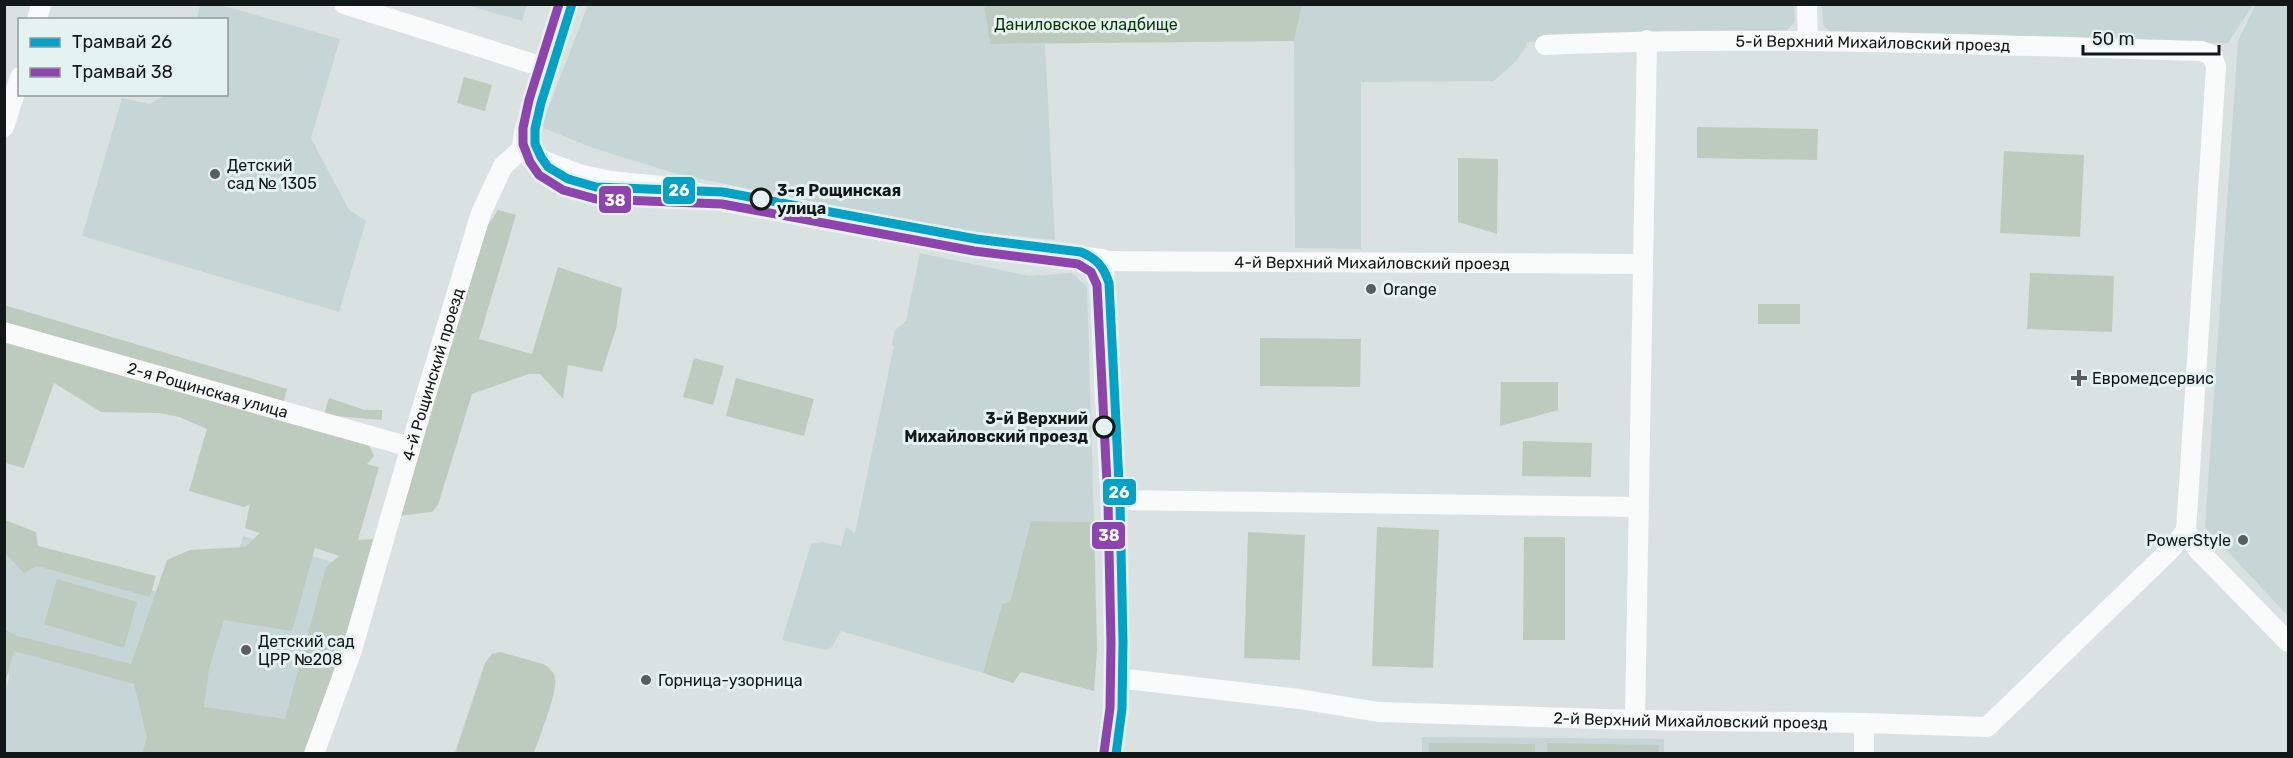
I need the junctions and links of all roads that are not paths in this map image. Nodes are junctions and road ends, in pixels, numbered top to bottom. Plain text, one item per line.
1 (344, 4) edge
2 (566, 4) edge
3 (1807, 4) edge
4 (1647, 40) junction
5 (1808, 40) junction
6 (1545, 45) dead end
7 (546, 68) junction
8 (18, 83) edge
9 (4, 127) edge
10 (524, 147) junction
11 (1102, 261) junction
12 (1643, 264) junction
13 (4, 332) edge
14 (410, 447) junction
15 (1114, 500) junction
16 (1639, 507) junction
17 (2186, 531) junction
18 (2289, 642) edge
19 (1118, 678) junction
20 (1635, 720) junction
21 (1864, 723) junction
22 (314, 753) edge
23 (1110, 753) edge
24 (1864, 753) edge

1 - 7 street
2 - 7 street
3 - 5 street
4 - 5 street, 5-й Верхний Михайловский проезд
4 - 6 street, 5-й Верхний Михайловский проезд
4 - 12 street
5 - 17 street, 5-й Верхний Михайловский проезд
7 - 10 street
8 - 9 street
10 - 11 street
10 - 14 street, 4-й Рощинский проезд
11 - 12 street, 4-й Верхний Михайловский проезд
11 - 15 street
12 - 16 street
13 - 14 street, 2-я Рощинская улица
14 - 22 street, 4-й Рощинский проезд
15 - 16 street
15 - 19 street
16 - 20 street
17 - 18 street
17 - 21 street, 2-й Верхний Михайловский проезд
19 - 20 street, 2-й Верхний Михайловский проезд
19 - 23 street
20 - 21 street, 2-й Верхний Михайловский проезд
21 - 24 street

